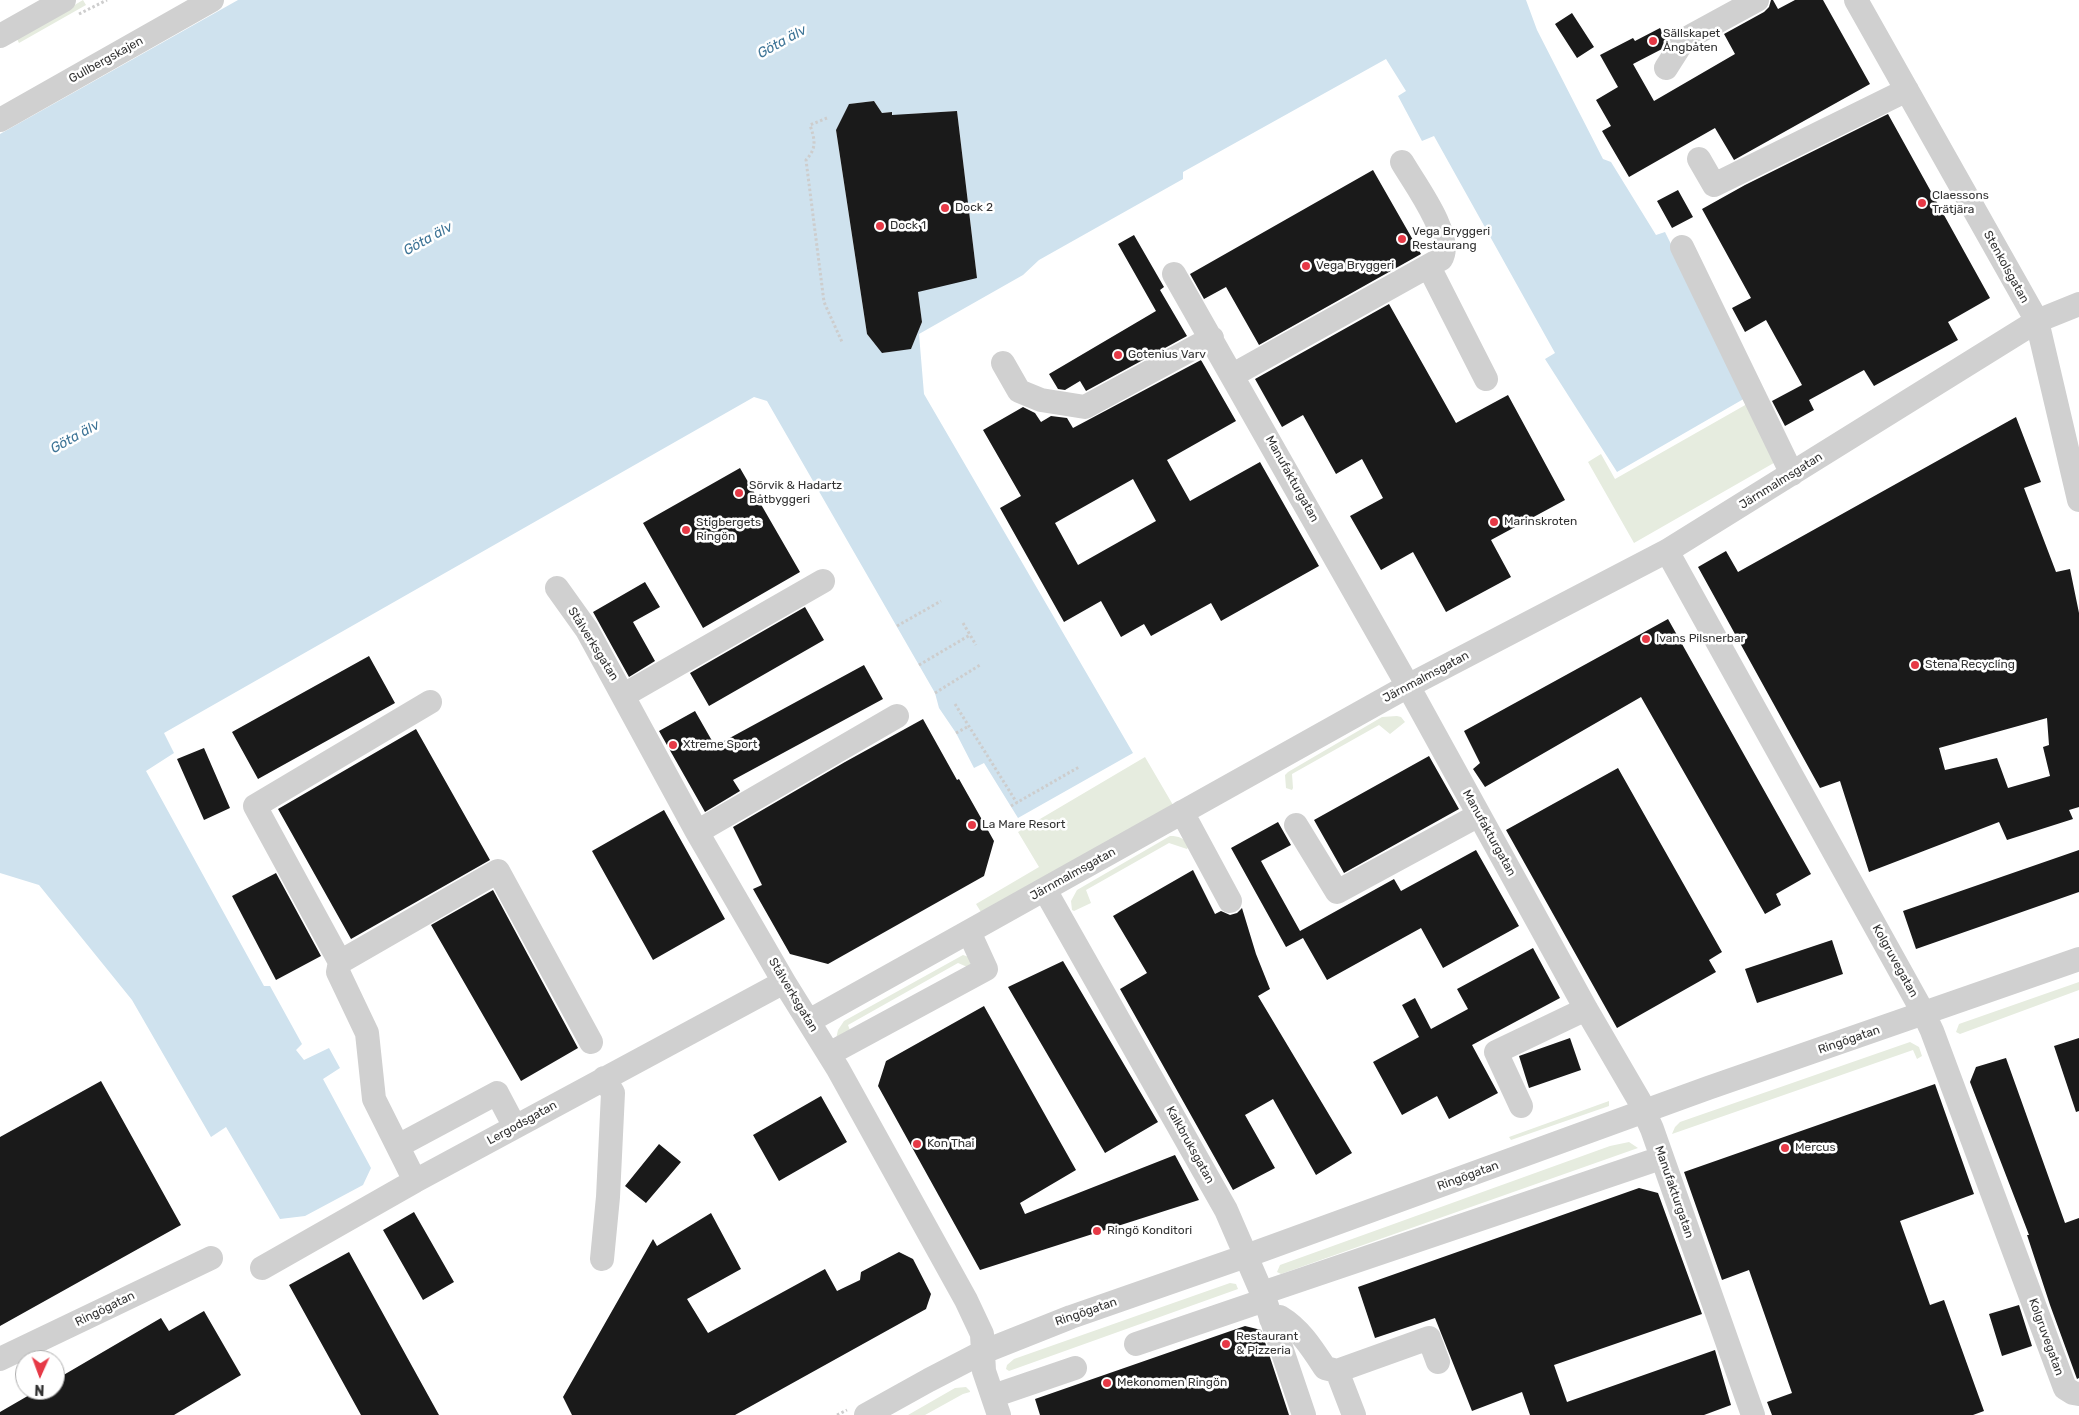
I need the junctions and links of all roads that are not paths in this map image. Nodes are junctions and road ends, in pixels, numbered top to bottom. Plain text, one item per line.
1 (64, 0) edge
2 (212, 0) edge
3 (1757, 0) edge
4 (1856, 0) edge
5 (0, 36) edge
6 (1666, 68) dead end
7 (1907, 90) junction
8 (0, 120) edge
9 (1699, 159) dead end
10 (1402, 162) dead end
11 (1682, 247) dead end
12 (1429, 267) junction
13 (1174, 274) dead end
14 (2079, 304) edge
15 (2037, 321) junction
16 (1212, 338) junction
17 (1003, 363) dead end
18 (1233, 375) junction
19 (1486, 379) dead end
20 (1792, 474) junction
21 (2079, 500) edge
22 (1667, 551) junction
23 (823, 582) dead end
24 (557, 588) dead end
25 (1408, 686) junction
26 (624, 695) junction
27 (430, 702) dead end
28 (897, 716) dead end
29 (1182, 812) junction
30 (1479, 814) junction
31 (1296, 825) dead end
32 (697, 832) junction
33 (1045, 890) junction
34 (1230, 901) dead end
35 (968, 932) junction
36 (2079, 959) edge
37 (340, 962) junction
38 (784, 982) junction
39 (1586, 1008) junction
40 (1924, 1014) junction
41 (809, 1021) junction
42 (590, 1042) dead end
43 (829, 1054) junction
44 (604, 1078) junction
45 (1521, 1106) dead end
46 (1644, 1113) junction
47 (515, 1127) junction
48 (398, 1146) junction
49 (1661, 1158) junction
50 (415, 1181) junction
51 (1246, 1256) junction
52 (211, 1258) dead end
53 (602, 1260) dead end
54 (262, 1268) dead end
55 (1266, 1304) junction
56 (1136, 1344) dead end
57 (983, 1352) junction
58 (0, 1359) edge
59 (1438, 1362) dead end
60 (1075, 1368) dead end
61 (1337, 1372) junction
62 (2076, 1394) edge
63 (996, 1405) edge
64 (866, 1415) edge
65 (1304, 1415) edge
66 (1354, 1415) edge
67 (1753, 1415) edge

1 - 5 street
2 - 8 street, Gullbergskajen
3 - 6 street
4 - 7 street, Stenkolsgatan
7 - 9 street
7 - 15 street, Stenkolsgatan
10 - 12 street
11 - 20 street
12 - 18 street
12 - 19 street
13 - 16 street, Manufakturgatan
14 - 15 street, Järnmalmsgatan
15 - 20 street, Järnmalmsgatan
15 - 21 street, Stenkolsgatan
16 - 17 street
16 - 18 street, Manufakturgatan
18 - 25 street, Manufakturgatan
20 - 22 street, Järnmalmsgatan
22 - 25 street, Järnmalmsgatan
22 - 40 street, Kolgruvegatan
23 - 26 street
24 - 26 street, Stålverksgatan
25 - 29 street, Järnmalmsgatan
25 - 30 street, Manufakturgatan
26 - 32 street, Stålverksgatan
27 - 37 street
28 - 32 street
29 - 33 street, Järnmalmsgatan
29 - 34 street
30 - 31 street
30 - 39 street, Manufakturgatan
32 - 38 street, Stålverksgatan
33 - 35 street, Järnmalmsgatan
33 - 51 street, Kalkbruksgatan
35 - 41 street, Järnmalmsgatan
35 - 43 street
36 - 40 street, Ringögatan
37 - 42 street
37 - 48 street
38 - 41 street, Stålverksgatan
38 - 44 street, Lergodsgatan
39 - 45 street
39 - 46 street, Manufakturgatan
40 - 46 street, Ringögatan
40 - 62 street, Kolgruvegatan
41 - 43 street, Stålverksgatan
43 - 57 street, Stålverksgatan
44 - 47 street, Lergodsgatan
44 - 53 street
46 - 49 street, Manufakturgatan
46 - 51 street, Ringögatan
47 - 48 street
47 - 50 street, Lergodsgatan
48 - 50 street
49 - 55 street
49 - 67 street, Manufakturgatan
50 - 54 street, Lergodsgatan
51 - 55 street, Kalkbruksgatan
51 - 57 street, Ringögatan
52 - 58 street, Ringögatan
55 - 56 street
55 - 61 street
55 - 65 street, Kalkbruksgatan
57 - 63 street, Stålverksgatan
57 - 64 street, Ringögatan
59 - 61 street
60 - 63 street
61 - 66 street

